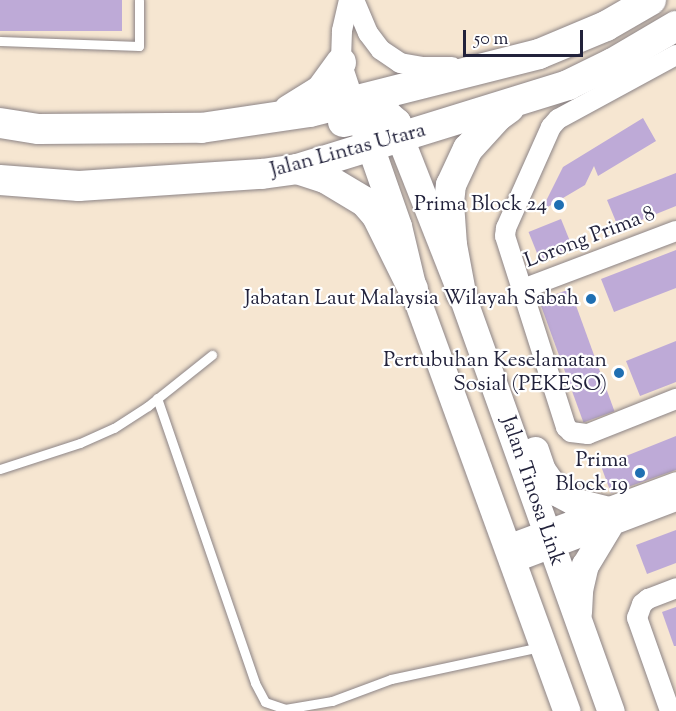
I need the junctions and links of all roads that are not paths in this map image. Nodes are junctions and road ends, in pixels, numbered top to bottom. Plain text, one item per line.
1 (139, 0) edge
2 (349, 0) edge
3 (354, 0) edge
4 (651, 0) edge
5 (676, 26) edge
6 (0, 41) edge
7 (676, 55) edge
8 (341, 62) junction
9 (507, 62) junction
10 (519, 102) junction
11 (357, 109) junction
12 (270, 119) junction
13 (0, 123) edge
14 (39, 129) junction
15 (400, 138) junction
16 (371, 147) junction
17 (297, 169) junction
18 (0, 180) edge
19 (676, 231) edge
20 (413, 289) junction
21 (520, 290) junction
22 (461, 293) junction
23 (212, 355) dead end
24 (497, 392) junction
25 (157, 398) junction
26 (676, 399) edge
27 (0, 469) edge
28 (676, 482) edge
29 (676, 501) edge
30 (607, 518) junction
31 (549, 539) junction
32 (510, 554) junction
33 (676, 588) edge
34 (578, 621) junction
35 (543, 646) junction
36 (567, 711) edge
37 (610, 711) edge
38 (670, 711) edge

1 - 6 lane
2 - 8 street
3 - 9 street
4 - 9 main road
5 - 10 main road, Jalan Lintas Utara
7 - 21 street
8 - 11 street
8 - 12 main road
9 - 11 main road
10 - 15 main road, Jalan Lintas Utara
10 - 22 main road
11 - 12 main road
11 - 14 main road
11 - 15 main road
11 - 16 main road, Jalan Tinosa Link
12 - 14 main road
13 - 14 main road
15 - 16 main road, Jalan Lintas Utara
15 - 22 main road, Jalan Tinosa Link
16 - 17 main road, Jalan Lintas Utara
16 - 20 main road, Jalan Tinosa Link
17 - 18 main road, Jalan Lintas Utara
17 - 20 main road
19 - 21 street, Lorong Prima 8
20 - 32 main road, Jalan Tinosa Link
21 - 26 street
22 - 24 main road, Jalan Tinosa Link
23 - 25 lane
24 - 30 main road
24 - 31 main road, Jalan Tinosa Link
25 - 27 lane
25 - 35 lane
28 - 30 street
29 - 30 street
30 - 31 street
30 - 34 main road
31 - 32 street
31 - 34 main road, Jalan Tinosa Link
32 - 35 main road, Jalan Tinosa Link
33 - 38 street
34 - 37 main road, Jalan Tinosa Link
35 - 36 main road, Jalan Tinosa Link

